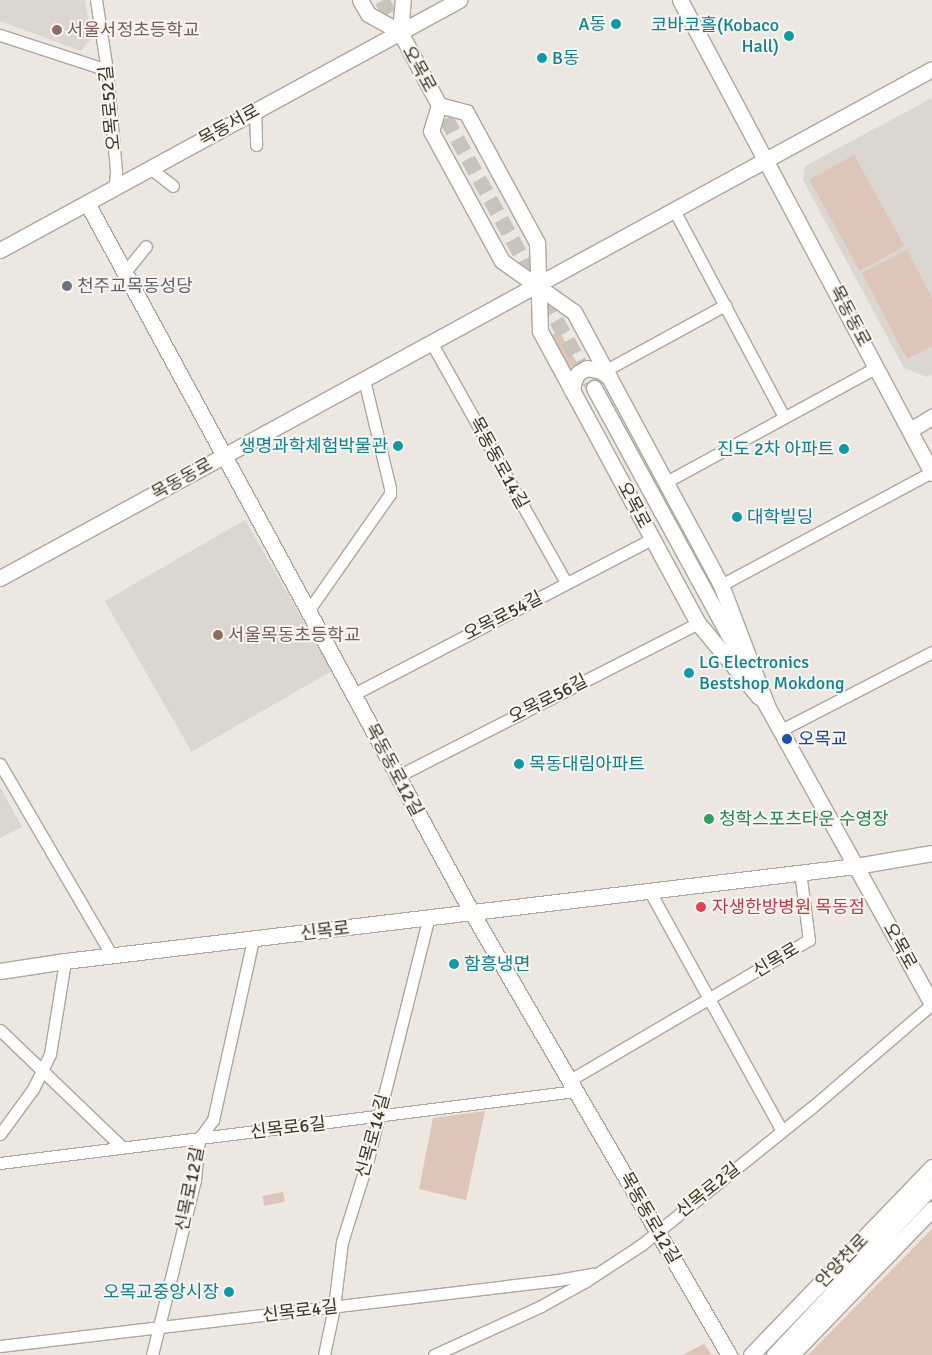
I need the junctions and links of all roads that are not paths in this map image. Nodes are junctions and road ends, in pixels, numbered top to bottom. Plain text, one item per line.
1 (96, 0) edge
2 (360, 0) edge
3 (403, 0) edge
4 (459, 0) edge
5 (680, 0) edge
6 (400, 32) junction
7 (0, 35) edge
8 (107, 70) junction
9 (932, 73) edge
10 (439, 105) junction
11 (256, 111) junction
12 (256, 145) dead end
13 (765, 160) junction
14 (150, 168) junction
15 (173, 186) dead end
16 (115, 188) junction
17 (88, 203) junction
18 (674, 210) junction
19 (146, 246) dead end
20 (0, 250) edge
21 (125, 272) junction
22 (537, 284) junction
23 (725, 306) junction
24 (432, 342) junction
25 (877, 367) junction
26 (608, 374) junction
27 (364, 380) junction
28 (594, 388) tunnel mouth
29 (572, 391) junction
30 (784, 417) junction
31 (932, 417) edge
32 (910, 430) junction
33 (224, 456) junction
34 (932, 473) edge
35 (666, 482) junction
36 (652, 539) junction
37 (0, 578) edge
38 (566, 584) junction
39 (722, 585) junction
40 (308, 611) junction
41 (698, 623) junction
42 (932, 652) edge
43 (354, 694) junction
44 (768, 708) junction
45 (781, 730) junction
46 (0, 764) edge
47 (398, 776) junction
48 (932, 853) edge
49 (856, 866) junction
50 (800, 872) junction
51 (649, 890) junction
52 (471, 911) junction
53 (429, 917) junction
54 (253, 939) junction
55 (112, 956) junction
56 (65, 961) junction
57 (0, 971) edge
58 (710, 999) junction
59 (932, 1004) edge
60 (0, 1030) edge
61 (43, 1070) junction
62 (573, 1086) junction
63 (378, 1116) junction
64 (782, 1131) junction
65 (0, 1134) edge
66 (199, 1139) junction
67 (123, 1148) junction
68 (0, 1163) edge
69 (932, 1167) edge
70 (932, 1186) edge
71 (932, 1209) edge
72 (657, 1231) junction
73 (600, 1272) junction
74 (334, 1307) junction
75 (158, 1329) junction
76 (0, 1346) edge
77 (152, 1355) edge
78 (324, 1355) edge
79 (434, 1355) edge
80 (730, 1355) edge
81 (751, 1355) edge
82 (774, 1355) edge
83 (791, 1355) edge

1 - 8 street, 오목로52길
2 - 6 main road, 오목로
3 - 6 main road, 오목로
4 - 6 main road, 목동서로
5 - 13 main road
6 - 10 main road, 오목로
6 - 11 main road, 목동서로
7 - 8 street
8 - 16 street, 오목로52길
9 - 13 main road, 목동동로
10 - 22 main road, 오목로
10 - 22 main road, 오목로
11 - 12 street
11 - 14 main road, 목동서로
13 - 18 main road, 목동동로
13 - 25 main road, 목동동로
14 - 15 street
14 - 16 main road, 목동서로
16 - 17 main road, 목동서로
17 - 20 main road, 목동서로
17 - 21 main road, 목동동로12길
18 - 22 main road, 목동동로
18 - 23 street
19 - 21 street
21 - 33 main road, 목동동로12길
22 - 24 main road, 목동동로
22 - 26 main road, 오목로
22 - 29 main road, 오목로
23 - 26 street
23 - 30 street
24 - 27 main road, 목동동로
24 - 38 street, 목동동로14길
25 - 30 street
25 - 32 main road, 목동동로
26 - 29 main road
26 - 35 main road, 오목로
27 - 33 main road, 목동동로
27 - 40 street
28 - 44 main road, 오목로
29 - 36 main road, 오목로
30 - 35 street
31 - 32 main road
32 - 34 main road, 목동동로
33 - 37 main road, 목동동로
33 - 40 main road, 목동동로12길
34 - 39 street
35 - 39 main road, 오목로
36 - 38 street, 오목로54길
36 - 41 main road, 오목로
38 - 43 street, 오목로54길
39 - 44 main road, 오목로
40 - 43 main road, 목동동로12길
41 - 44 main road, 오목로
41 - 47 street, 오목로56길
42 - 45 street
43 - 47 main road, 목동동로12길
44 - 45 main road, 오목로
45 - 49 main road, 오목로
46 - 55 street
47 - 52 main road, 목동동로12길
48 - 49 main road, 신목로
49 - 50 main road, 신목로
49 - 59 main road, 오목로
50 - 51 main road, 신목로
50 - 58 street, 신목로
51 - 52 main road, 신목로
51 - 58 street
52 - 53 main road, 신목로
52 - 62 main road, 목동동로12길
53 - 54 main road, 신목로
53 - 63 street, 신목로14길
54 - 55 main road, 신목로
54 - 66 street, 신목로12길
55 - 56 main road, 신목로
56 - 57 main road, 신목로
56 - 61 street
58 - 62 street
58 - 64 street
59 - 64 street, 신목로2길
60 - 61 street
61 - 65 street
61 - 67 street
62 - 63 street, 신목로6길
62 - 72 main road, 목동동로12길
63 - 66 street, 신목로6길
63 - 74 street, 신목로14길
64 - 72 street, 신목로2길
66 - 67 street, 신목로6길
66 - 75 street, 신목로12길
67 - 68 street, 신목로6길
69 - 81 main road, 안양천로
70 - 82 main road, 안양천로
71 - 83 main road
72 - 73 street, 신목로2길
72 - 80 main road, 목동동로12길
73 - 74 street, 신목로4길
73 - 79 street, 신목로2길
74 - 75 street, 신목로4길
74 - 78 street, 신목로14길
75 - 76 street, 신목로4길
75 - 77 street, 신목로12길

